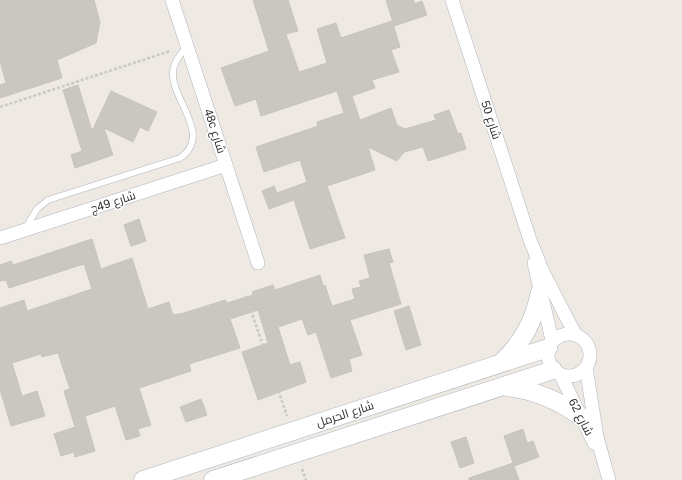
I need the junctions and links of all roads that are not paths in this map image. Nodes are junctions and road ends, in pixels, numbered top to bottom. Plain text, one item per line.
1 (172, 0) edge
2 (452, 0) edge
3 (187, 45) junction
4 (226, 165) junction
5 (24, 230) junction
6 (0, 238) edge
7 (530, 240) junction
8 (258, 263) dead end
9 (540, 292) junction
10 (575, 334) junction
11 (550, 344) junction
12 (500, 364) junction
13 (586, 367) junction
14 (557, 372) junction
15 (502, 387) junction
16 (580, 416) junction
17 (603, 460) junction
18 (143, 480) edge
19 (213, 480) edge
20 (609, 480) edge

1 - 3 street, 48c شارع
2 - 7 street, شارع 50
3 - 4 street, 48c شارع
3 - 5 lane
4 - 5 street, شارع 49ج
4 - 8 street, 48c شارع
5 - 6 street, شارع 49ج
7 - 9 street, شارع 50
7 - 10 street, شارع 50
9 - 11 street, شارع 50
9 - 12 street
10 - 11 street
10 - 13 street
11 - 12 street, شارع الحرمل
11 - 14 street
12 - 18 street, شارع الحرمل
13 - 14 street
13 - 17 street, شارع 62
14 - 15 street, شارع الحرمل
14 - 16 street, شارع 62
15 - 16 street
15 - 19 street, شارع الحرمل
16 - 17 street, شارع 62
17 - 20 street, شارع 62

